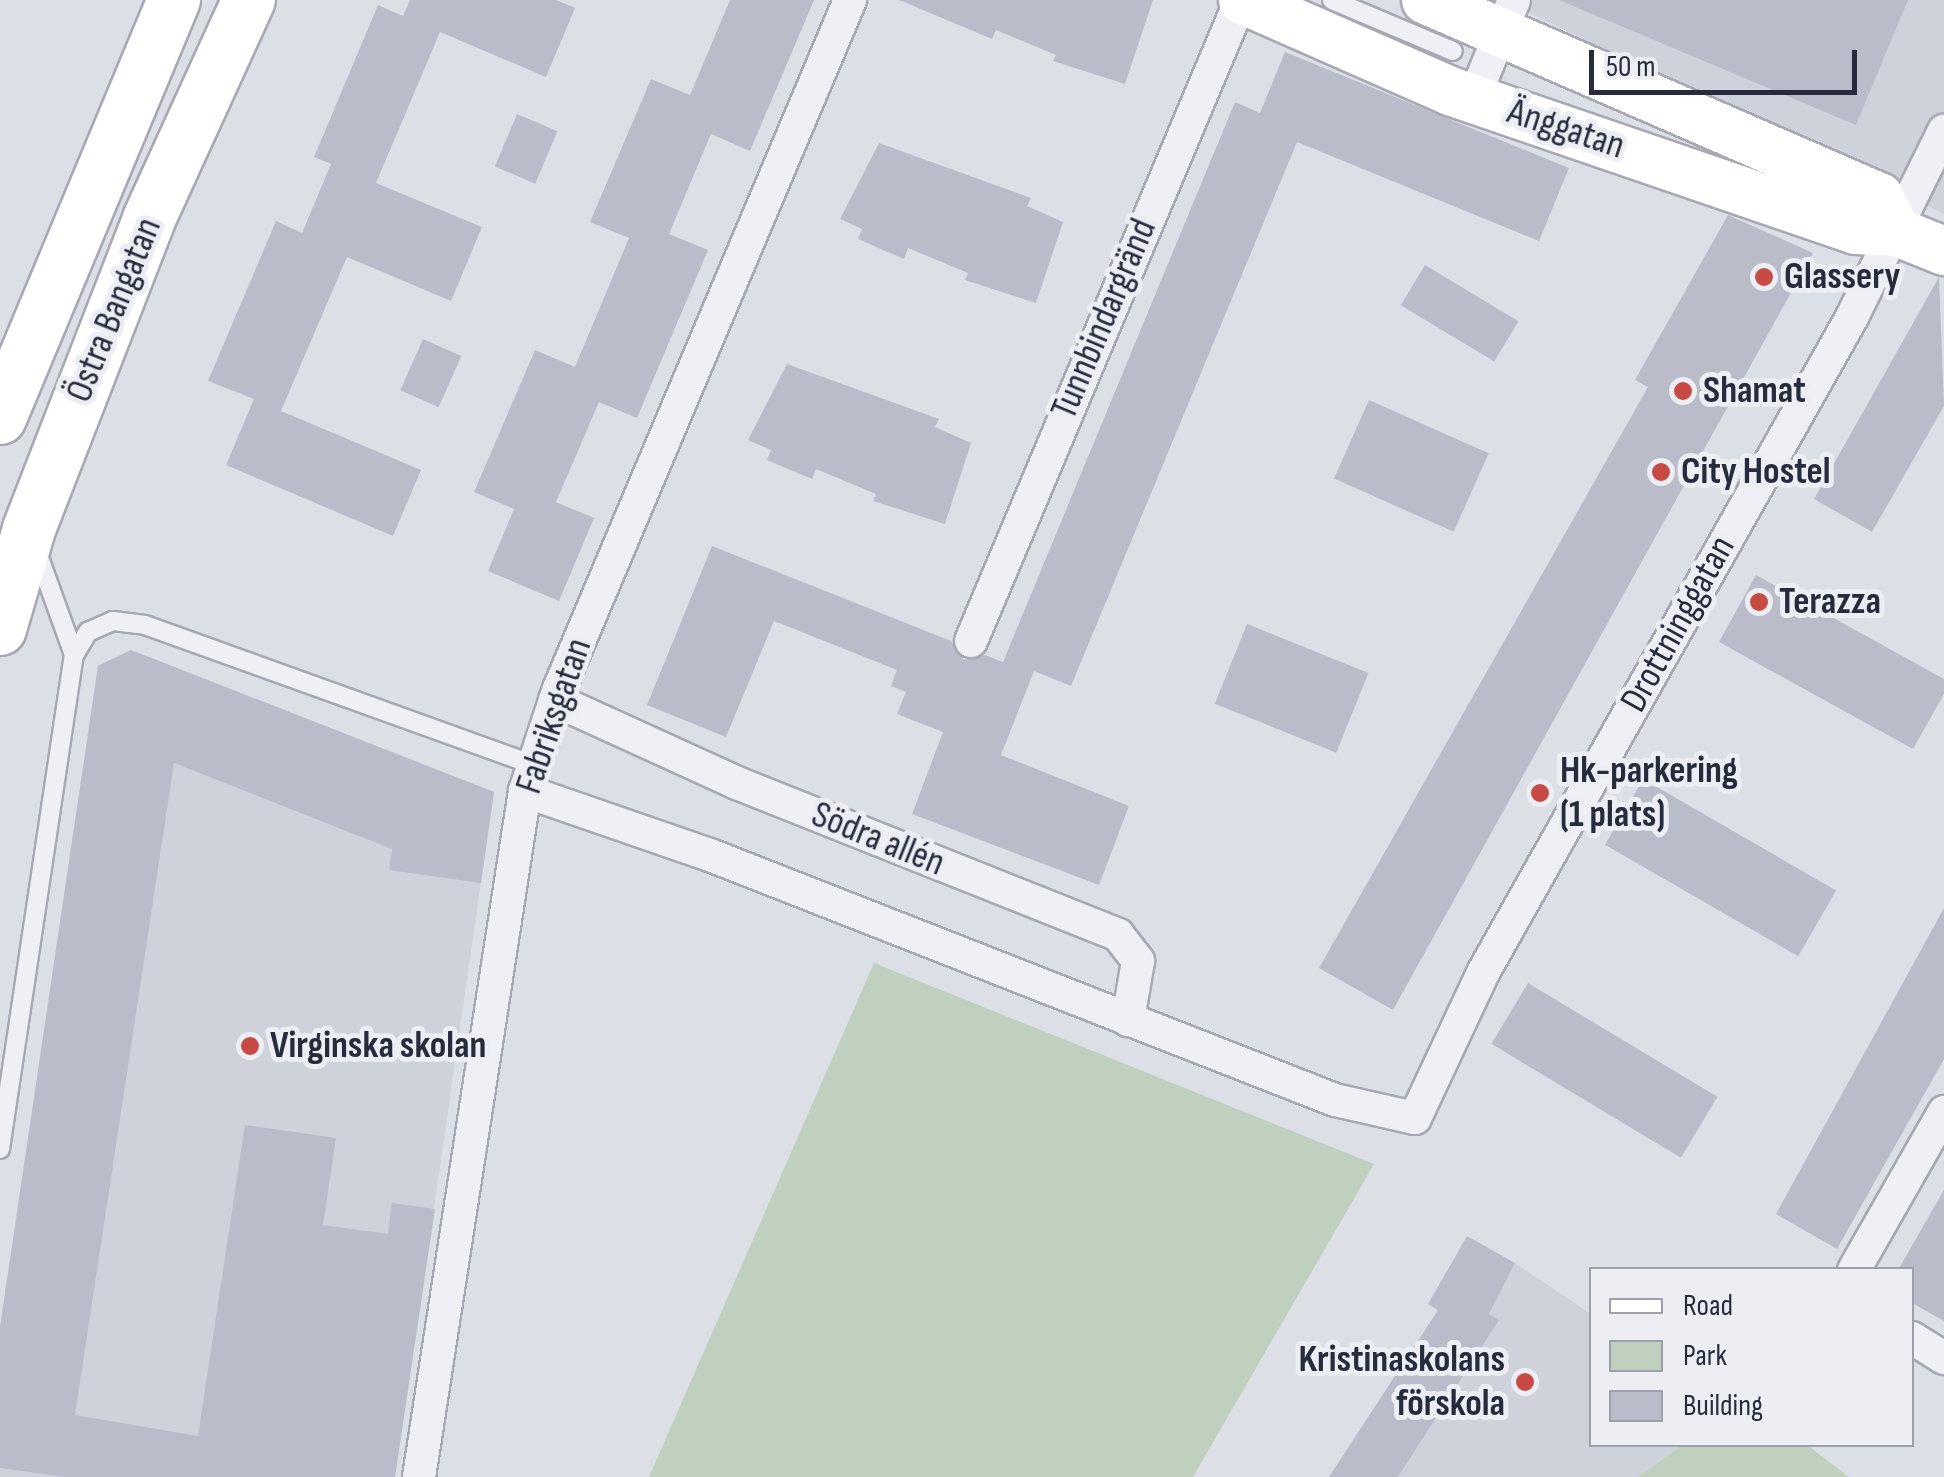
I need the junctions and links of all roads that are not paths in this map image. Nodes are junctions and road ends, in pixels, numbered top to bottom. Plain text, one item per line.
1 (174, 0) edge
2 (250, 0) edge
3 (850, 0) edge
4 (1242, 0) edge
5 (1332, 0) edge
6 (1426, 0) edge
7 (1507, 15) edge
8 (1452, 50) dead end
9 (1473, 100) junction
10 (1944, 131) edge
11 (1897, 232) junction
12 (1944, 250) edge
13 (0, 418) edge
14 (29, 530) junction
15 (0, 629) edge
16 (971, 640) dead end
17 (74, 655) junction
18 (555, 700) junction
19 (530, 778) junction
20 (1128, 1020) junction
21 (1944, 1112) edge
22 (1416, 1118) joint
23 (0, 1149) edge
24 (1856, 1267) edge
25 (1914, 1339) edge
26 (1944, 1358) edge
27 (419, 1477) edge

1 - 13 main road, Östra Bangatan
2 - 14 main road, Östra Bangatan
3 - 18 street, Fabriksgatan
4 - 9 street, Änggatan
4 - 16 street, Tunnbindargränd
5 - 8 lane
6 - 7 street, Änggatan
7 - 9 street
7 - 11 street, Änggatan
9 - 11 street, Änggatan
10 - 11 street, Drottninggatan
11 - 12 street, Änggatan
11 - 22 street, Drottninggatan
14 - 15 main road, Östra Bangatan
14 - 17 lane
17 - 19 lane
17 - 23 lane
18 - 19 street, Fabriksgatan
18 - 20 street, Södra allén
19 - 20 street, Södra allén
19 - 27 street, Fabriksgatan
20 - 22 street, Södra allén
21 - 24 street
25 - 26 street

